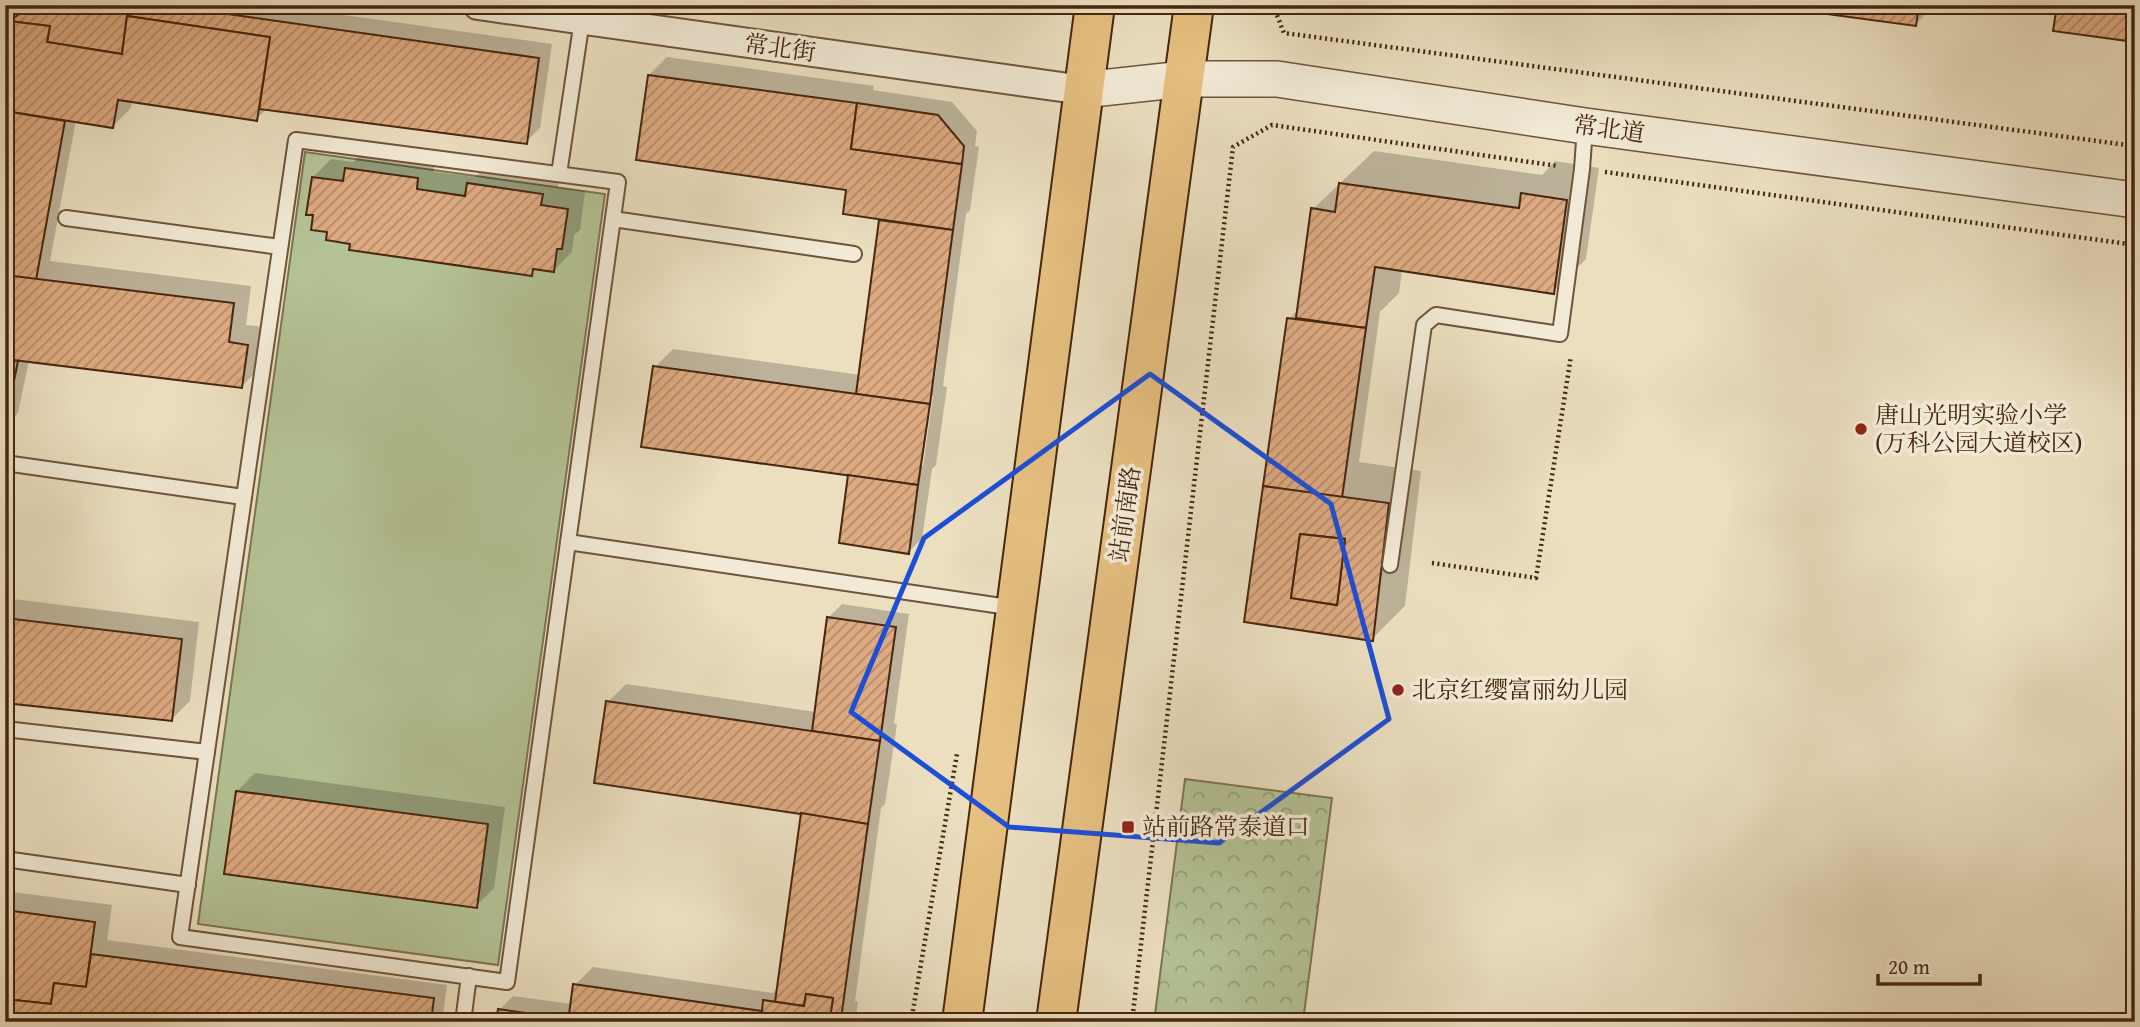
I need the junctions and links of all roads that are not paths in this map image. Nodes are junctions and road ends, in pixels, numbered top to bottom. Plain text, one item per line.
1 (478, 5) edge
2 (1095, 5) edge
3 (1194, 5) edge
4 (582, 20) junction
5 (1184, 79) junction
6 (1083, 90) junction
7 (1586, 126) junction
8 (559, 174) junction
9 (2135, 200) edge
10 (66, 218) dead end
11 (613, 219) junction
12 (280, 247) junction
13 (854, 254) dead end
14 (5, 463) edge
15 (243, 496) junction
16 (568, 542) junction
17 (1390, 565) dead end
18 (1016, 608) junction
19 (5, 729) edge
20 (207, 752) junction
21 (5, 859) edge
22 (188, 885) junction
23 (469, 976) junction
24 (463, 1022) edge
25 (962, 1022) edge
26 (1056, 1022) edge

1 - 4 street, 常北街
2 - 6 main road
3 - 5 main road, 站前南路
4 - 6 street, 常北街
4 - 8 lane
5 - 6 street, 常北道
5 - 7 street, 常北道
5 - 26 main road, 站前南路
6 - 18 main road
7 - 9 street, 常北道
7 - 17 lane
8 - 11 lane
8 - 12 lane
10 - 12 lane
11 - 13 lane
11 - 16 lane
12 - 15 lane
14 - 15 lane
15 - 20 lane
16 - 18 lane
16 - 23 lane
18 - 25 main road
19 - 20 lane
20 - 22 lane
21 - 22 lane
22 - 23 lane
23 - 24 lane

